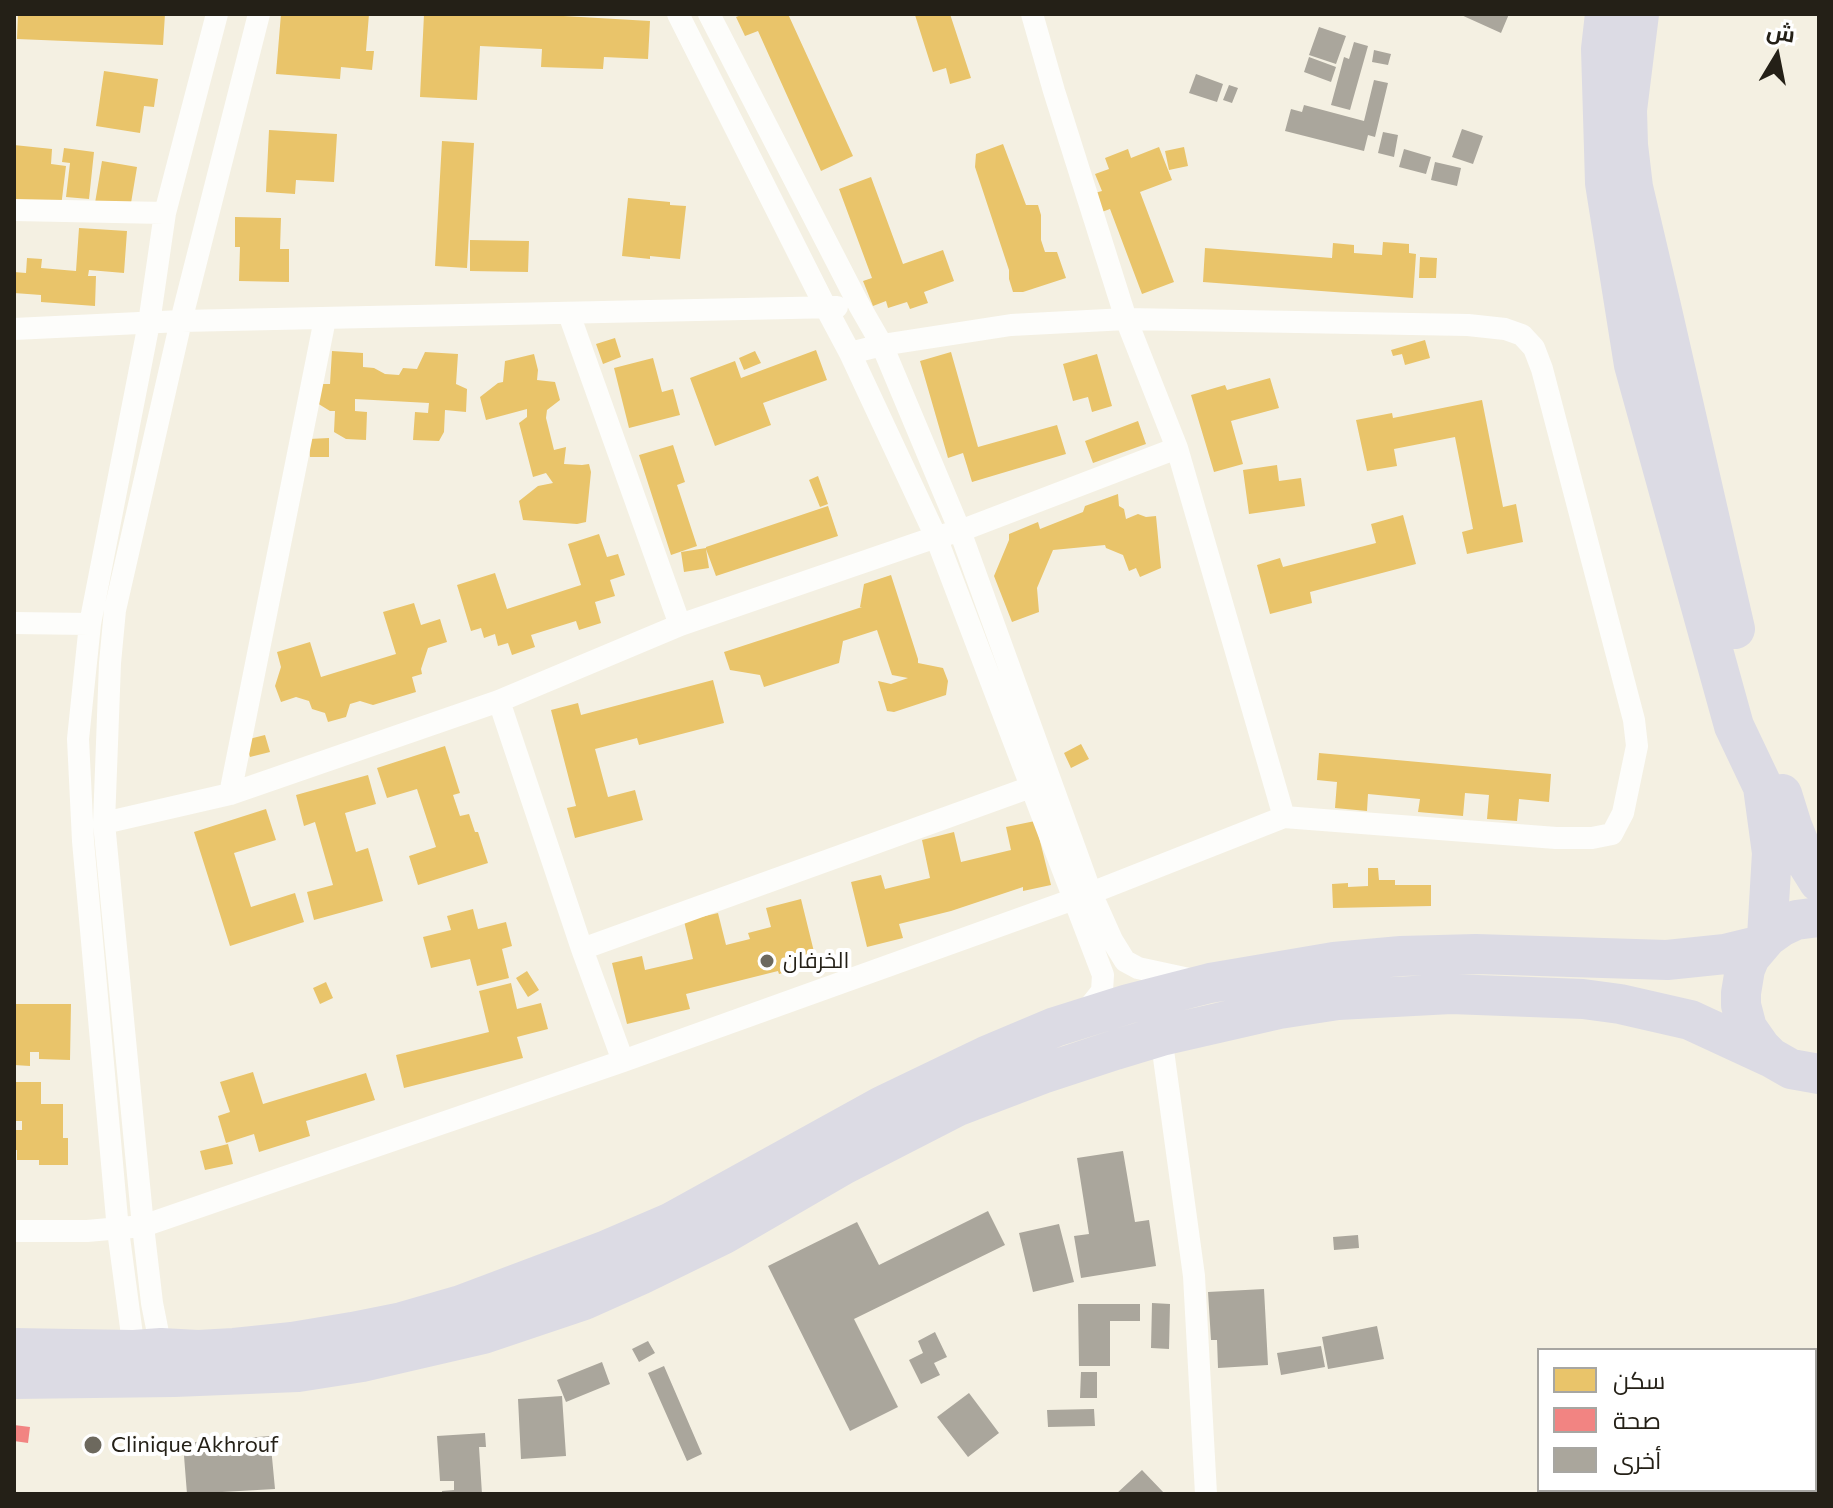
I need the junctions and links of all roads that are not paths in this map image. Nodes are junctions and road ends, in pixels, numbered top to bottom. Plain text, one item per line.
1 (217, 14) edge
2 (259, 14) edge
3 (678, 14) edge
4 (709, 14) edge
5 (1032, 14) edge
6 (1605, 14) edge
7 (1639, 14) edge
8 (14, 210) edge
9 (165, 213) junction
10 (859, 305) junction
11 (826, 308) junction
12 (569, 314) junction
13 (325, 319) junction
14 (1126, 319) junction
15 (181, 321) junction
16 (149, 323) junction
17 (14, 329) edge
18 (882, 345) junction
19 (850, 353) junction
20 (1177, 448) junction
21 (960, 531) junction
22 (936, 537) junction
23 (14, 623) edge
24 (90, 624) junction
25 (680, 625) junction
26 (499, 701) junction
27 (1031, 787) junction
28 (230, 794) junction
29 (1284, 817) junction
30 (104, 823) junction
31 (1819, 882) edge
32 (1082, 896) junction
33 (1819, 917) edge
34 (1762, 942) junction
35 (582, 949) junction
36 (1210, 983) junction
37 (1078, 1020) junction
38 (1161, 1036) junction
39 (1770, 1057) junction
40 (623, 1061) junction
41 (1819, 1074) edge
42 (143, 1226) junction
43 (118, 1230) junction
44 (14, 1231) edge
45 (14, 1348) edge
46 (147, 1349) junction
47 (14, 1379) edge
48 (1206, 1494) edge

1 - 9 street
2 - 15 street
3 - 11 street
4 - 10 street
5 - 14 street
6 - 34 highway
7 - 31 highway
8 - 9 street
9 - 16 street
10 - 11 street
10 - 18 street
11 - 12 street
11 - 19 street
12 - 13 street
12 - 25 street
13 - 15 street
13 - 28 street
14 - 18 street
14 - 20 street
14 - 29 street
15 - 16 street
15 - 30 street
16 - 17 street
16 - 24 street
18 - 19 street
18 - 21 street
19 - 22 street
20 - 21 street
20 - 29 street
21 - 22 street
21 - 32 street
22 - 25 street
22 - 27 street
23 - 24 street
24 - 43 street
25 - 26 street
26 - 28 street
26 - 35 street
27 - 32 street
27 - 35 street
28 - 30 street
29 - 32 street
30 - 42 street
32 - 36 street
32 - 37 street
32 - 40 street
33 - 34 highway
34 - 36 highway
34 - 39 highway
35 - 40 street
36 - 37 highway
37 - 46 highway
38 - 39 highway
38 - 47 highway
38 - 48 street
39 - 41 highway
40 - 42 street
42 - 43 street
42 - 46 street
43 - 44 street
43 - 46 street
45 - 46 highway

